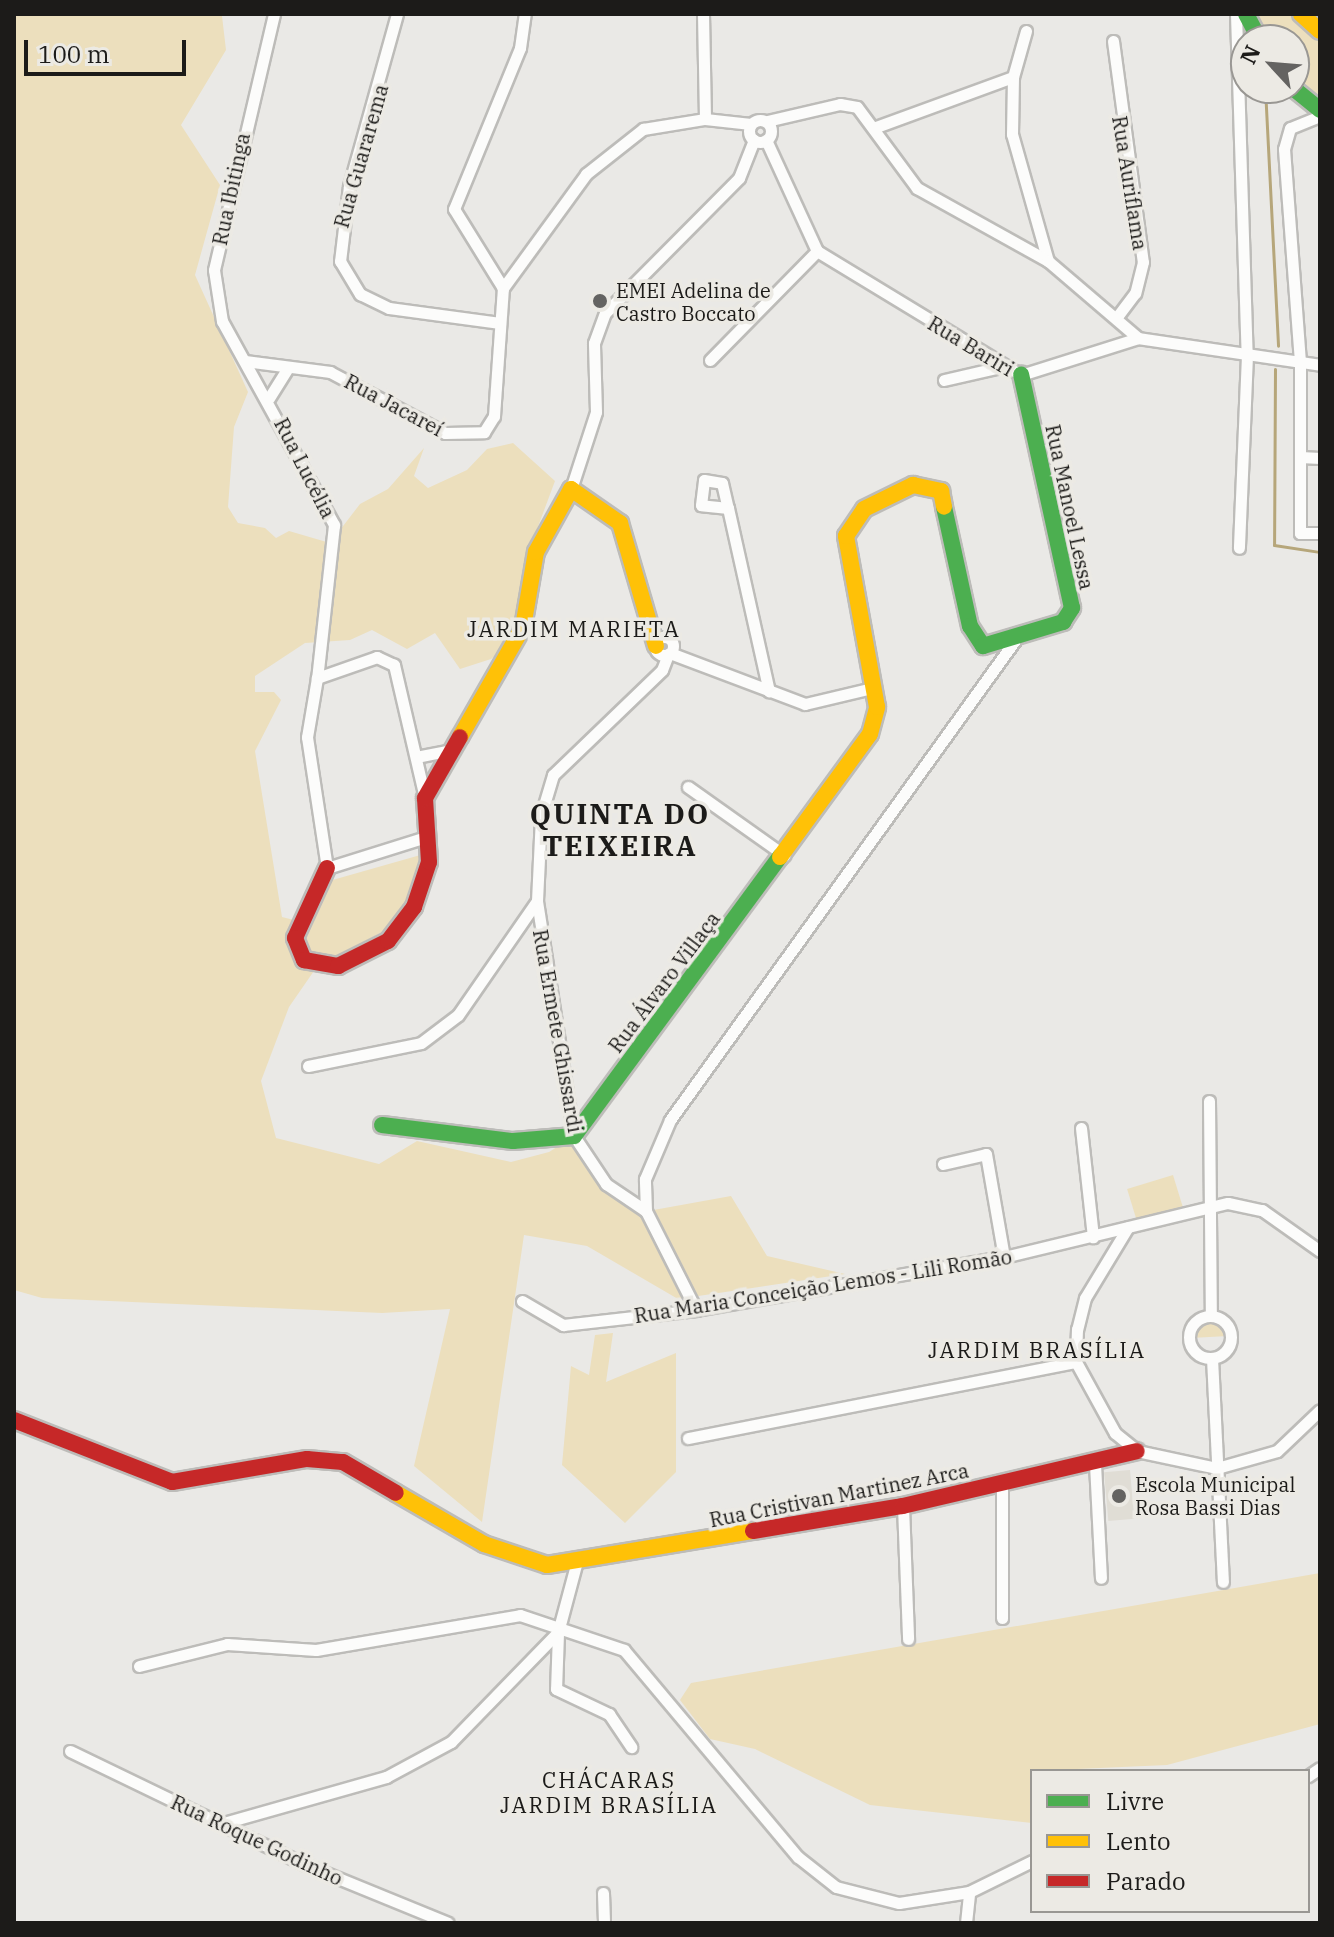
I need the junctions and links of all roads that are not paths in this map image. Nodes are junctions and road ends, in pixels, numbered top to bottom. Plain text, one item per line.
1 (274, 14) edge
2 (397, 14) edge
3 (525, 14) edge
4 (703, 14) edge
5 (1236, 14) edge
6 (1301, 14) edge
7 (1026, 31) dead end
8 (1320, 31) edge
9 (1113, 41) dead end
10 (1013, 77) junction
11 (1320, 113) edge
12 (705, 119) junction
13 (767, 121) junction
14 (751, 124) junction
15 (876, 127) junction
16 (760, 140) junction
17 (817, 251) junction
18 (1048, 261) junction
19 (503, 288) junction
20 (1116, 318) junction
21 (500, 323) junction
22 (1138, 338) junction
23 (1247, 355) junction
24 (710, 360) dead end
25 (245, 361) junction
26 (1300, 362) junction
27 (1320, 365) edge
28 (1005, 366) junction
29 (288, 368) junction
30 (1021, 375) junction
31 (944, 380) dead end
32 (269, 398) junction
33 (1300, 457) junction
34 (1320, 458) edge
35 (571, 489) junction
36 (728, 508) dead end
37 (1320, 533) edge
38 (1239, 548) dead end
39 (1018, 636) junction
40 (664, 647) junction
41 (317, 678) junction
42 (872, 688) junction
43 (769, 691) junction
44 (448, 751) junction
45 (416, 757) junction
46 (688, 787) dead end
47 (425, 798) junction
48 (429, 836) junction
49 (784, 855) junction
50 (327, 868) junction
51 (537, 901) junction
52 (308, 1066) dead end
53 (1209, 1101) dead end
54 (382, 1125) dead end
55 (1081, 1128) dead end
56 (574, 1136) junction
57 (943, 1164) dead end
58 (1209, 1204) junction
59 (646, 1211) junction
60 (1128, 1227) junction
61 (1093, 1237) junction
62 (1320, 1251) edge
63 (1004, 1257) junction
64 (522, 1301) dead end
65 (696, 1310) junction
66 (1211, 1316) junction
67 (1212, 1358) junction
68 (1076, 1362) junction
69 (1320, 1410) edge
70 (14, 1420) edge
71 (688, 1438) dead end
72 (1137, 1451) junction
73 (1095, 1464) junction
74 (1217, 1468) junction
75 (1002, 1483) junction
76 (903, 1506) junction
77 (576, 1565) junction
78 (1101, 1578) dead end
79 (1223, 1582) dead end
80 (1002, 1618) dead end
81 (559, 1629) junction
82 (908, 1639) dead end
83 (139, 1666) dead end
84 (631, 1747) dead end
85 (70, 1751) dead end
86 (220, 1824) junction
87 (1030, 1862) edge
88 (969, 1892) junction
89 (603, 1893) dead end
90 (448, 1923) edge
91 (604, 1923) edge
92 (966, 1923) edge

1 - 25 street, Rua Ibitinga
2 - 21 street, Rua Guararema
3 - 19 street
4 - 12 street
5 - 23 street
6 - 8 main road
7 - 10 street
9 - 20 street, Rua Auriflama
10 - 15 street
10 - 18 street
11 - 26 street
12 - 14 street
12 - 19 street
13 - 14 street
13 - 15 street
13 - 16 street
14 - 16 street
15 - 18 street
16 - 17 street
16 - 35 street
17 - 24 street
17 - 28 street, Rua Bariri
18 - 20 street
19 - 21 street, Rua Jacareí
20 - 22 street
21 - 29 street, Rua Jacareí
22 - 23 street
22 - 30 street, Rua Bariri
23 - 26 street
23 - 38 street
25 - 29 street, Rua Jacareí
25 - 32 street, Rua Lucélia
26 - 27 street
26 - 33 street
28 - 30 street, Rua Bariri
28 - 31 street
29 - 32 street
30 - 39 main road, Rua Manoel Lessa
32 - 41 street, Rua Lucélia
33 - 34 street
33 - 37 street
35 - 40 main road
35 - 44 main road
36 - 43 street
39 - 42 main road, Rua Manoel Lessa
39 - 59 street
40 - 43 street
40 - 51 street, Rua Ermete Ghissardi
41 - 45 street
41 - 50 street, Rua Lucélia
42 - 43 street
42 - 49 main road, Rua Álvaro Villaça
44 - 45 street
44 - 47 main road
45 - 47 street
46 - 49 street
47 - 48 main road
48 - 50 street
48 - 50 main road
49 - 56 main road, Rua Álvaro Villaça
51 - 52 street
51 - 56 street, Rua Ermete Ghissardi
53 - 58 street
54 - 56 main road
55 - 61 street
56 - 59 street, Rua Ermete Ghissardi
57 - 63 street
58 - 60 street, Rua Maria Conceição Lemos - Lili Romão
58 - 62 street
58 - 66 street
59 - 65 street, Rua Ermete Ghissardi
60 - 61 street, Rua Maria Conceição Lemos - Lili Romão
60 - 68 street
61 - 63 street, Rua Maria Conceição Lemos - Lili Romão
63 - 65 street, Rua Maria Conceição Lemos - Lili Romão
64 - 65 street, Rua Maria Conceição Lemos - Lili Romão
66 - 67 street
66 - 67 street
67 - 74 street
68 - 71 street
68 - 72 street
69 - 74 street
70 - 77 main road, Rua Cristivan Martinez Arca
72 - 73 main road, Rua Cristivan Martinez Arca
72 - 74 street
73 - 75 main road, Rua Cristivan Martinez Arca
73 - 78 street
74 - 79 street
75 - 76 main road, Rua Cristivan Martinez Arca
75 - 80 street
76 - 77 main road, Rua Cristivan Martinez Arca
76 - 82 street
77 - 81 street
81 - 83 street
81 - 84 street
81 - 86 street
81 - 88 street
85 - 86 street, Rua Roque Godinho
86 - 90 street, Rua Roque Godinho
87 - 88 street
88 - 92 street
89 - 91 street

